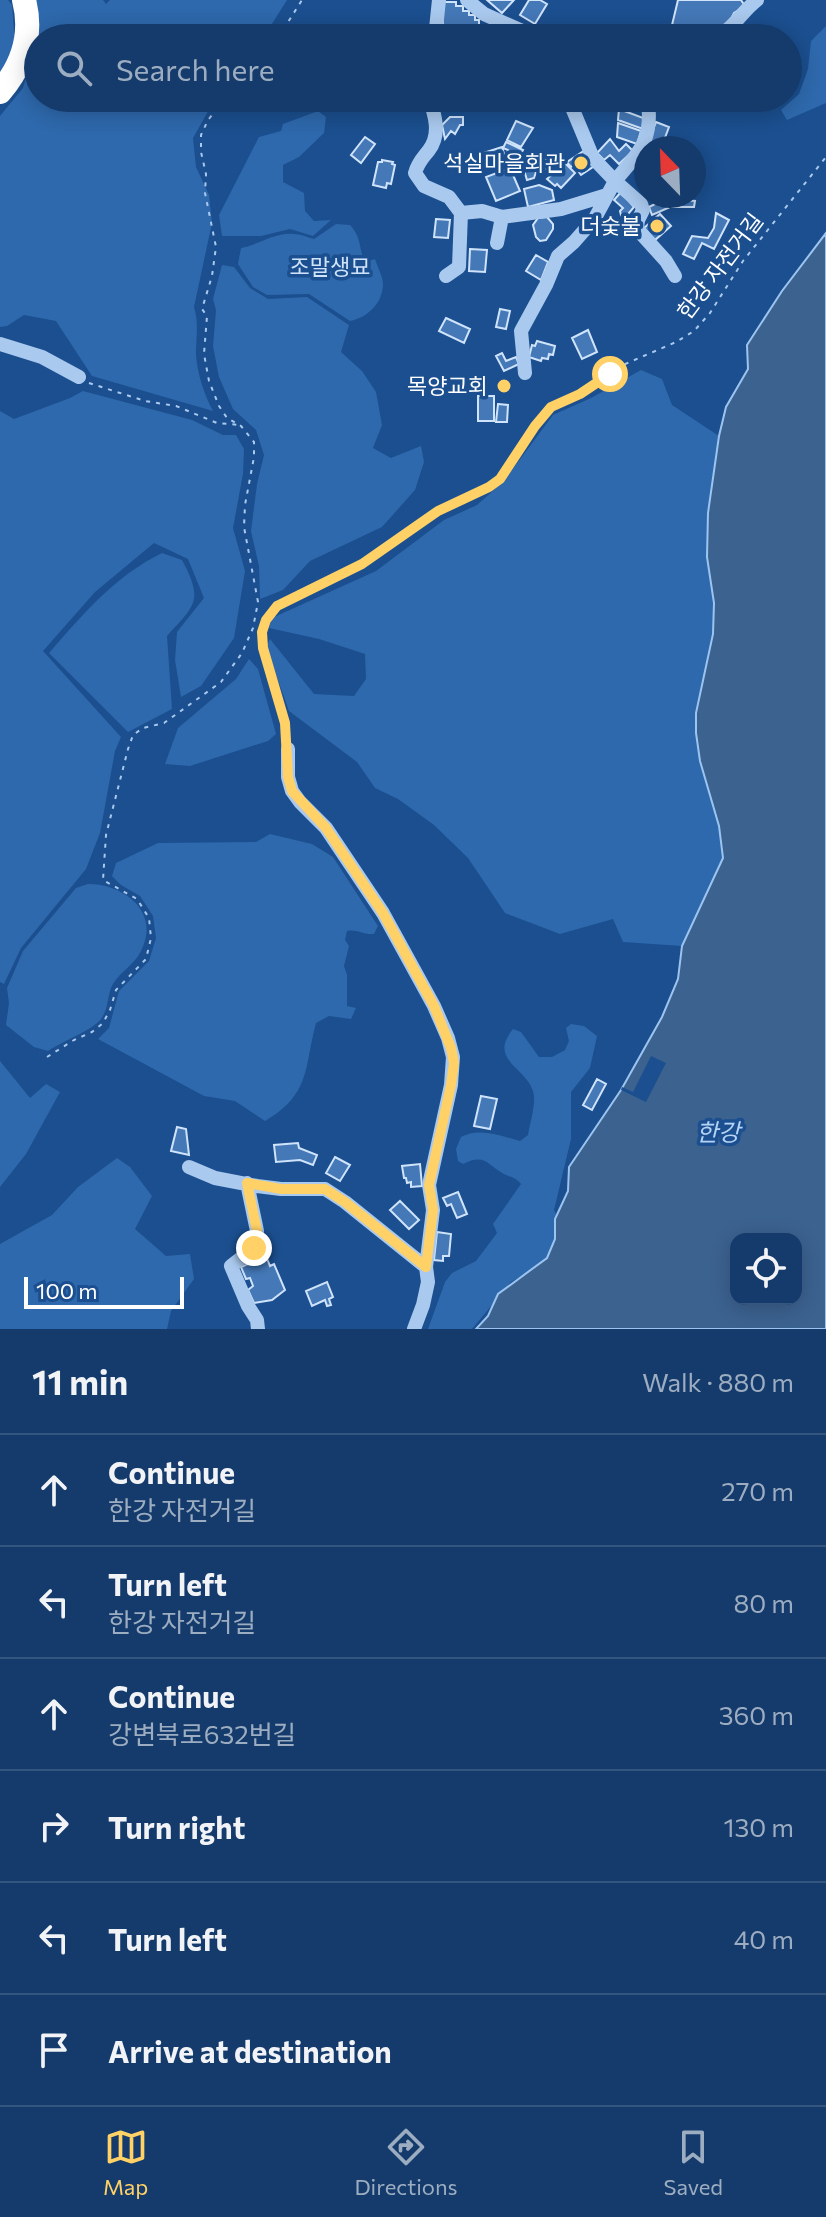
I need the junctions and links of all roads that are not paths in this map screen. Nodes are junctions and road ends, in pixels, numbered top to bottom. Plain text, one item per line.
1 (24, 0) edge
2 (439, 0) edge
3 (467, 0) edge
4 (757, 0) edge
5 (28, 24) edge
6 (436, 24) edge
7 (506, 24) edge
8 (734, 24) edge
9 (24, 52) edge
10 (0, 92) edge
11 (434, 112) edge
12 (574, 112) edge
13 (649, 112) edge
14 (615, 181) junction
15 (607, 195) junction
16 (461, 213) junction
17 (502, 217) junction
18 (497, 243) dead end
19 (446, 276) dead end
20 (675, 276) dead end
21 (0, 344) edge
22 (525, 373) dead end
23 (79, 377) road end
24 (288, 749) road end
25 (189, 1167) dead end
26 (247, 1183) junction
27 (426, 1267) junction
28 (258, 1329) edge
29 (414, 1329) edge

1 - 5 highway
2 - 6 street
3 - 7 street
4 - 8 street
9 - 10 highway
11 - 16 street
12 - 14 street
13 - 14 street
14 - 15 street
14 - 20 street
15 - 17 street
15 - 22 street
16 - 17 street
16 - 19 street
17 - 18 street
21 - 23 street
24 - 27 street
25 - 26 street
26 - 27 street
26 - 28 street
27 - 29 street

